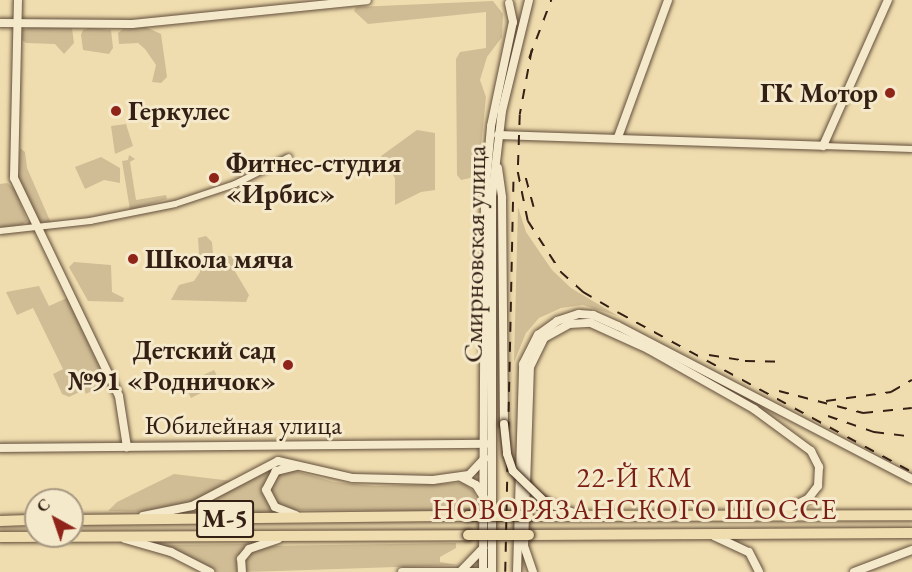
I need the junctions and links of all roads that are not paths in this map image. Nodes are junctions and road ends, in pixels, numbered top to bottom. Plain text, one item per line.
1 (18, 0) edge
2 (367, 0) edge
3 (529, 0) edge
4 (668, 0) edge
5 (888, 0) edge
6 (507, 1) edge
7 (0, 23) edge
8 (17, 23) junction
9 (498, 135) junction
10 (618, 137) junction
11 (562, 138) junction
12 (648, 141) junction
13 (823, 146) junction
14 (912, 149) edge
15 (495, 153) junction
16 (289, 158) dead end
17 (36, 226) junction
18 (0, 231) edge
19 (486, 444) junction
20 (127, 447) junction
21 (0, 448) edge
22 (486, 456) junction
23 (302, 466) junction
24 (490, 476) junction
25 (461, 477) junction
26 (912, 479) edge
27 (485, 501) junction
28 (912, 515) edge
29 (582, 516) junction
30 (771, 516) junction
31 (323, 518) junction
32 (128, 519) junction
33 (24, 520) edge
34 (84, 520) edge
35 (0, 521) edge
36 (708, 533) junction
37 (912, 533) edge
38 (101, 536) junction
39 (0, 537) edge
40 (290, 537) junction
41 (484, 545) junction
42 (912, 550) edge
43 (210, 572) edge
44 (242, 572) edge
45 (402, 572) edge
46 (461, 572) edge
47 (483, 572) edge
48 (492, 572) edge
49 (517, 572) edge
50 (532, 572) edge
51 (759, 572) edge
52 (854, 572) edge

1 - 8 main road
2 - 8 main road
3 - 6 main road, Смирновская улица
3 - 9 main road, Смирновская улица
4 - 10 main road
5 - 13 main road
6 - 19 main road, Смирновская улица
7 - 8 main road
8 - 17 main road
9 - 11 main road
9 - 15 main road, Смирновская улица
10 - 11 main road
10 - 12 main road
11 - 12 main road
12 - 13 main road
13 - 14 street
15 - 24 main road, Смирновская улица
15 - 29 main road, М-5, bridge
16 - 17 street
17 - 18 street
17 - 20 main road
19 - 20 main road, Юбилейная улица
19 - 22 main road, Смирновская улица
20 - 21 main road, Юбилейная улица
22 - 24 main road, Смирновская улица
22 - 25 main road
23 - 25 main road, М-5
23 - 31 main road, М-5
23 - 32 main road, М-5
24 - 27 main road
24 - 48 main road
25 - 27 main road
26 - 49 main road
27 - 41 main road
28 - 30 highway, М-5
29 - 30 highway, М-5
29 - 31 highway, М-5, bridge
30 - 50 main road, М-5
31 - 32 highway, М-5
32 - 34 highway, М-5
33 - 35 highway
36 - 37 highway, М-5
36 - 40 highway, М-5, bridge
36 - 51 main road, М-5
38 - 39 highway, М-5
38 - 40 highway, М-5
38 - 43 main road, М-5
40 - 44 main road, М-5
41 - 46 main road
41 - 47 main road
42 - 52 main road
45 - 46 main road
46 - 47 main road
47 - 48 main road

